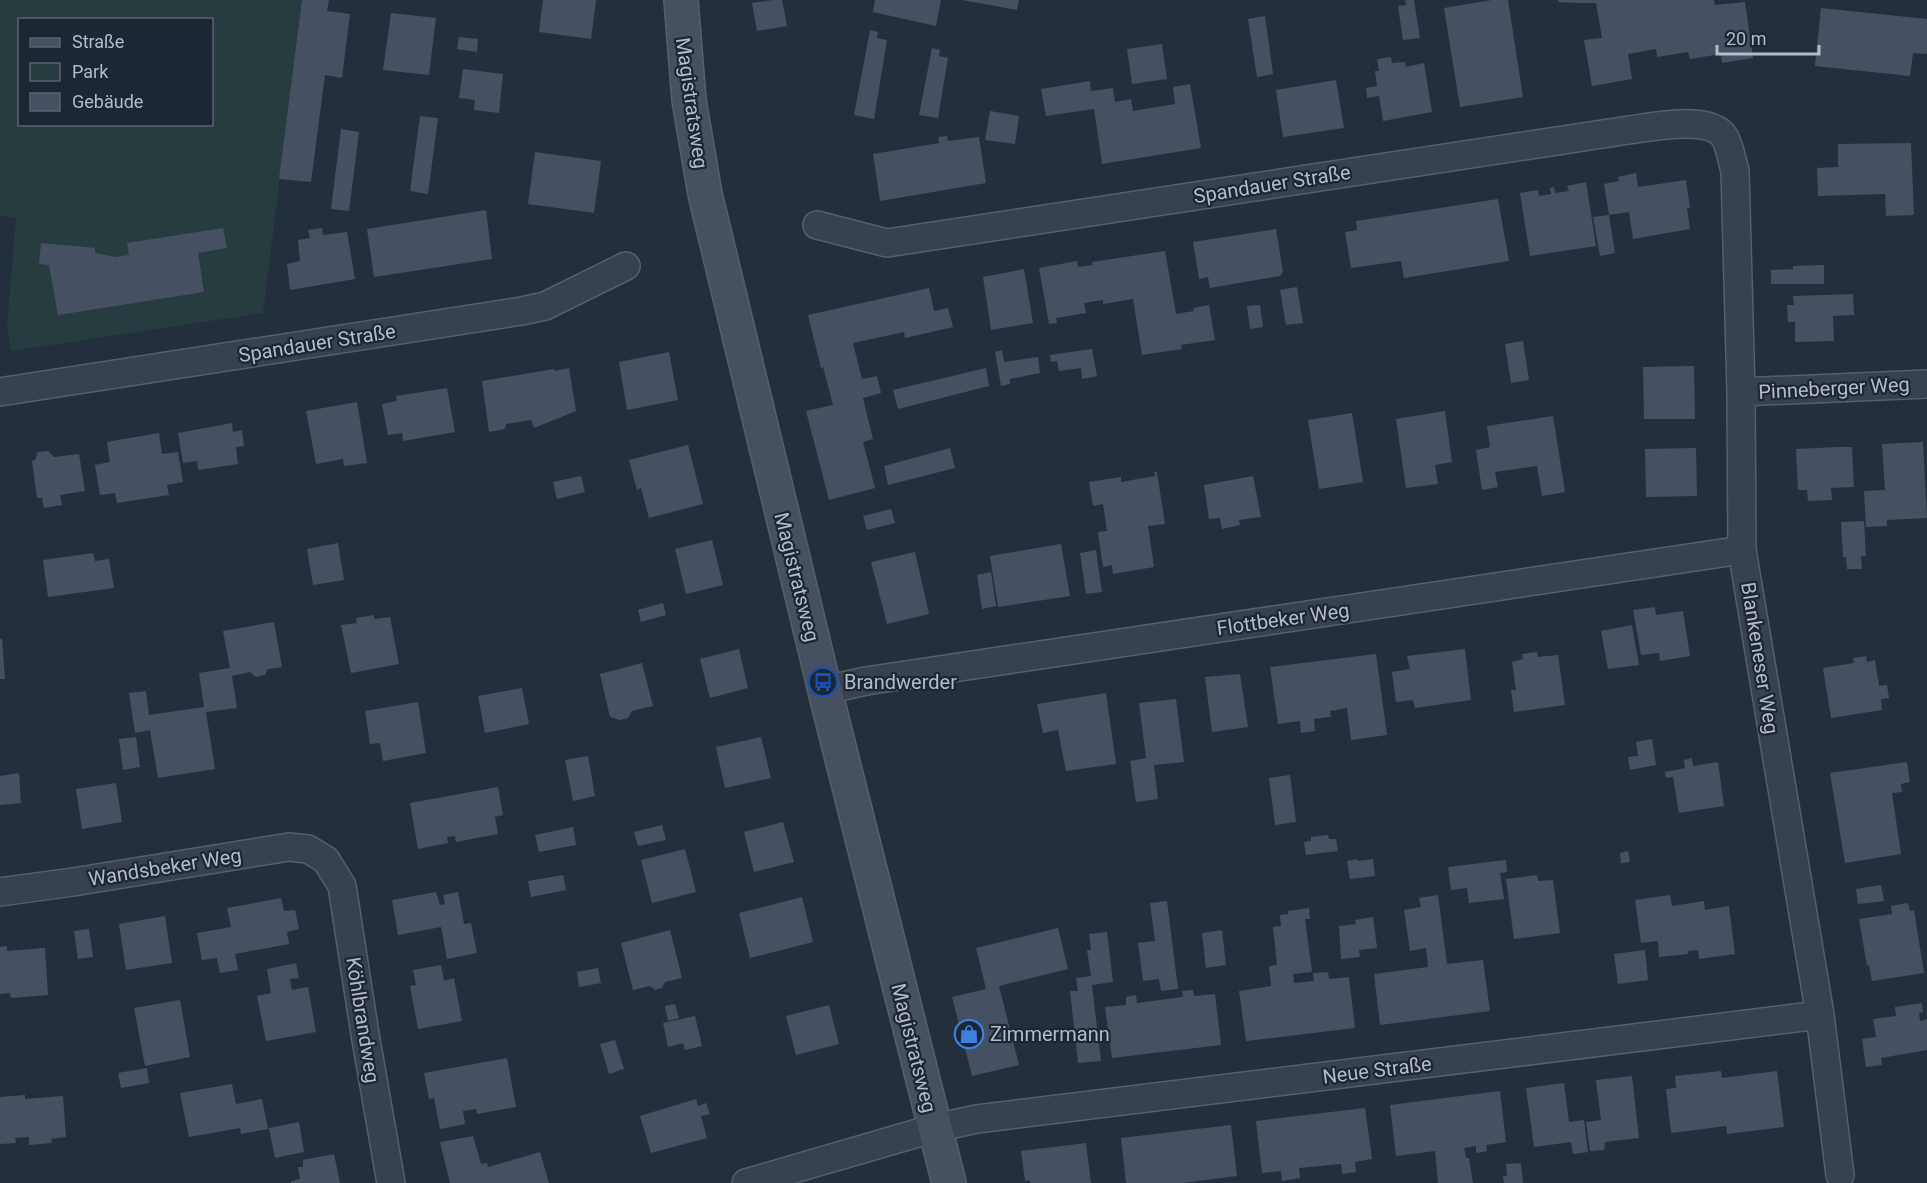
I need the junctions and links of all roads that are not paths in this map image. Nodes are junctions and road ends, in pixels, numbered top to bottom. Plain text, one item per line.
1 (681, 0) edge
2 (1725, 138) joint
3 (817, 225) dead end
4 (626, 266) dead end
5 (1927, 384) edge
6 (0, 392) edge
7 (1741, 392) junction
8 (1742, 550) junction
9 (825, 690) junction
10 (326, 860) joint
11 (0, 892) edge
12 (1820, 1015) junction
13 (934, 1128) junction
14 (1840, 1175) dead end
15 (391, 1183) edge
16 (746, 1183) edge
17 (949, 1183) edge

1 - 9 street, Magistratsweg
2 - 3 street, Spandauer Straße
2 - 7 street, Blankeneser Weg
4 - 6 street, Spandauer Straße
5 - 7 street, Pinneberger Weg
7 - 8 street, Blankeneser Weg
8 - 9 street, Flottbeker Weg
8 - 12 street, Blankeneser Weg
9 - 13 street, Magistratsweg
10 - 11 street, Wandsbeker Weg
10 - 15 street, Köhlbrandweg
12 - 13 street, Neue Straße
12 - 14 street, Blankeneser Weg
13 - 16 street, Neue Straße
13 - 17 street, Magistratsweg

